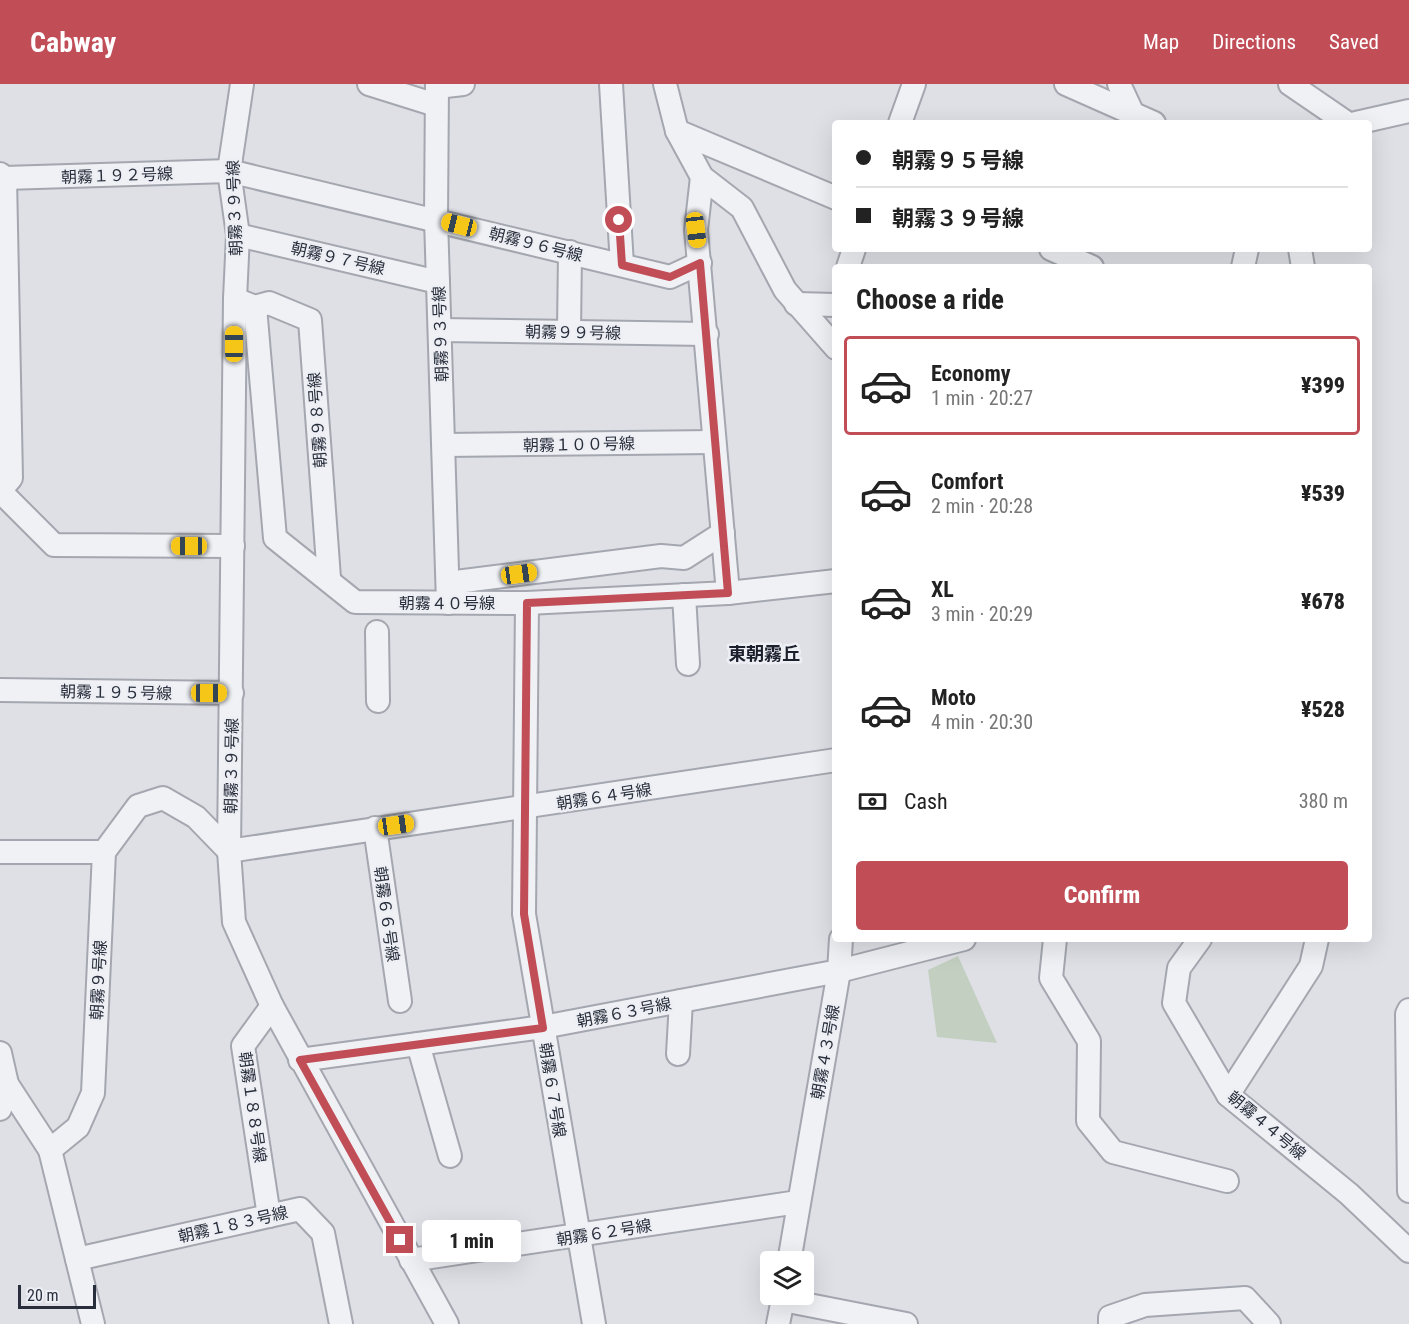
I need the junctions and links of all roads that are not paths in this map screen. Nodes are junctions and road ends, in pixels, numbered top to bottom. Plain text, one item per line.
1 (243, 84) edge
2 (369, 84) edge
3 (463, 84) edge
4 (611, 84) edge
5 (665, 84) edge
6 (914, 84) edge
7 (1066, 84) edge
8 (1119, 84) edge
9 (1290, 84) edge
10 (437, 92) edge
11 (1409, 111) edge
12 (1132, 112) junction
13 (901, 120) edge
14 (1148, 120) edge
15 (1343, 120) edge
16 (1369, 120) edge
17 (677, 132) junction
18 (229, 171) junction
19 (2, 176) edge
20 (702, 177) junction
21 (832, 196) edge
22 (436, 219) junction
23 (237, 235) junction
24 (570, 252) junction
25 (1058, 252) edge
26 (700, 263) junction
27 (1085, 264) edge
28 (622, 265) junction
29 (438, 282) junction
30 (245, 303) junction
31 (796, 304) junction
32 (832, 304) edge
33 (440, 330) junction
34 (569, 332) junction
35 (707, 334) junction
36 (832, 344) edge
37 (714, 442) junction
38 (444, 445) junction
39 (0, 491) edge
40 (723, 532) junction
41 (233, 546) junction
42 (329, 578) junction
43 (832, 581) edge
44 (448, 593) junction
45 (728, 593) junction
46 (684, 595) junction
47 (527, 603) junction
48 (377, 632) dead end
49 (688, 664) dead end
50 (0, 690) edge
51 (232, 693) junction
52 (378, 700) dead end
53 (832, 760) edge
54 (523, 808) junction
55 (375, 828) junction
56 (229, 851) junction
57 (0, 852) edge
58 (104, 852) junction
59 (841, 942) edge
60 (952, 942) edge
61 (1055, 942) edge
62 (1198, 942) edge
63 (1316, 942) edge
64 (839, 971) junction
65 (400, 1001) dead end
66 (681, 1001) junction
67 (272, 1006) junction
68 (1409, 1010) edge
69 (543, 1028) junction
70 (418, 1044) junction
71 (0, 1053) edge
72 (678, 1054) dead end
73 (300, 1060) junction
74 (7, 1084) junction
75 (1228, 1095) junction
76 (0, 1109) edge
77 (50, 1150) junction
78 (450, 1156) dead end
79 (1227, 1181) dead end
80 (1409, 1191) edge
81 (798, 1202) junction
82 (269, 1216) junction
83 (577, 1236) junction
84 (791, 1251) edge
85 (1409, 1251) edge
86 (77, 1260) junction
87 (411, 1260) junction
88 (814, 1304) edge
89 (782, 1305) edge
90 (93, 1324) edge
91 (341, 1324) edge
92 (447, 1324) edge
93 (594, 1324) edge
94 (778, 1324) edge
95 (906, 1324) edge
96 (1110, 1324) edge
97 (1269, 1324) edge

1 - 18 street, 朝霧３９号線
2 - 10 street
3 - 10 street
4 - 28 street
5 - 17 street
6 - 13 street
7 - 12 street
8 - 12 street
9 - 15 street
10 - 22 street, 朝霧９３号線
11 - 16 street
12 - 14 street
17 - 20 street
17 - 21 street
18 - 19 street, 朝霧１９２号線
18 - 22 street, 朝霧９６号線
18 - 23 street, 朝霧３９号線
19 - 39 street
20 - 26 street
20 - 31 street
22 - 24 street, 朝霧９６号線
22 - 29 street, 朝霧９３号線
23 - 29 street, 朝霧９７号線
23 - 30 street, 朝霧３９号線
24 - 28 street, 朝霧９６号線
24 - 34 street
25 - 27 street
26 - 28 street, 朝霧９６号線
26 - 35 street
29 - 33 street, 朝霧９３号線
30 - 41 street, 朝霧３９号線
30 - 42 street, 朝霧４０号線
30 - 42 street, 朝霧９８号線
31 - 32 street
31 - 36 street
33 - 34 street, 朝霧９９号線
33 - 38 street, 朝霧９３号線
34 - 35 street, 朝霧９９号線
35 - 37 street
37 - 38 street, 朝霧１００号線
37 - 40 street
38 - 44 street, 朝霧９３号線
39 - 41 street
40 - 44 street
40 - 45 street
41 - 51 street, 朝霧３９号線
42 - 44 street, 朝霧４０号線
43 - 45 street, 朝霧４０号線
44 - 47 street, 朝霧４０号線
45 - 46 street, 朝霧４０号線
46 - 47 street, 朝霧４０号線
46 - 49 street
47 - 54 street, 朝霧６７号線
48 - 52 street
50 - 51 street, 朝霧１９５号線
51 - 56 street, 朝霧３９号線
53 - 54 street, 朝霧６４号線
54 - 55 street, 朝霧６４号線
54 - 69 street, 朝霧６７号線
55 - 56 street, 朝霧６４号線
55 - 65 street, 朝霧６６号線
56 - 58 street
56 - 67 street, 朝霧３９号線
57 - 58 street
58 - 77 street, 朝霧９号線
59 - 64 street, 朝霧４３号線
60 - 64 street
61 - 79 street
62 - 75 street, 朝霧４４号線
63 - 75 street
64 - 66 street, 朝霧６３号線
64 - 81 street, 朝霧４３号線
66 - 69 street, 朝霧６３号線
66 - 72 street
67 - 73 street, 朝霧３９号線
67 - 82 street, 朝霧１８８号線
68 - 80 street
69 - 70 street, 朝霧６３号線
69 - 83 street, 朝霧６７号線
70 - 73 street, 朝霧６３号線
70 - 78 street
71 - 74 street
73 - 87 street, 朝霧３９号線
74 - 76 street
74 - 77 street
75 - 85 street, 朝霧４４号線
77 - 86 street
81 - 83 street, 朝霧６２号線
81 - 84 street, 朝霧４３号線
82 - 86 street, 朝霧１８３号線
82 - 91 street, 朝霧１８３号線
83 - 87 street, 朝霧６２号線
83 - 93 street, 朝霧６７号線
86 - 90 street
87 - 92 street, 朝霧３９号線
88 - 95 street
89 - 94 street
96 - 97 street

